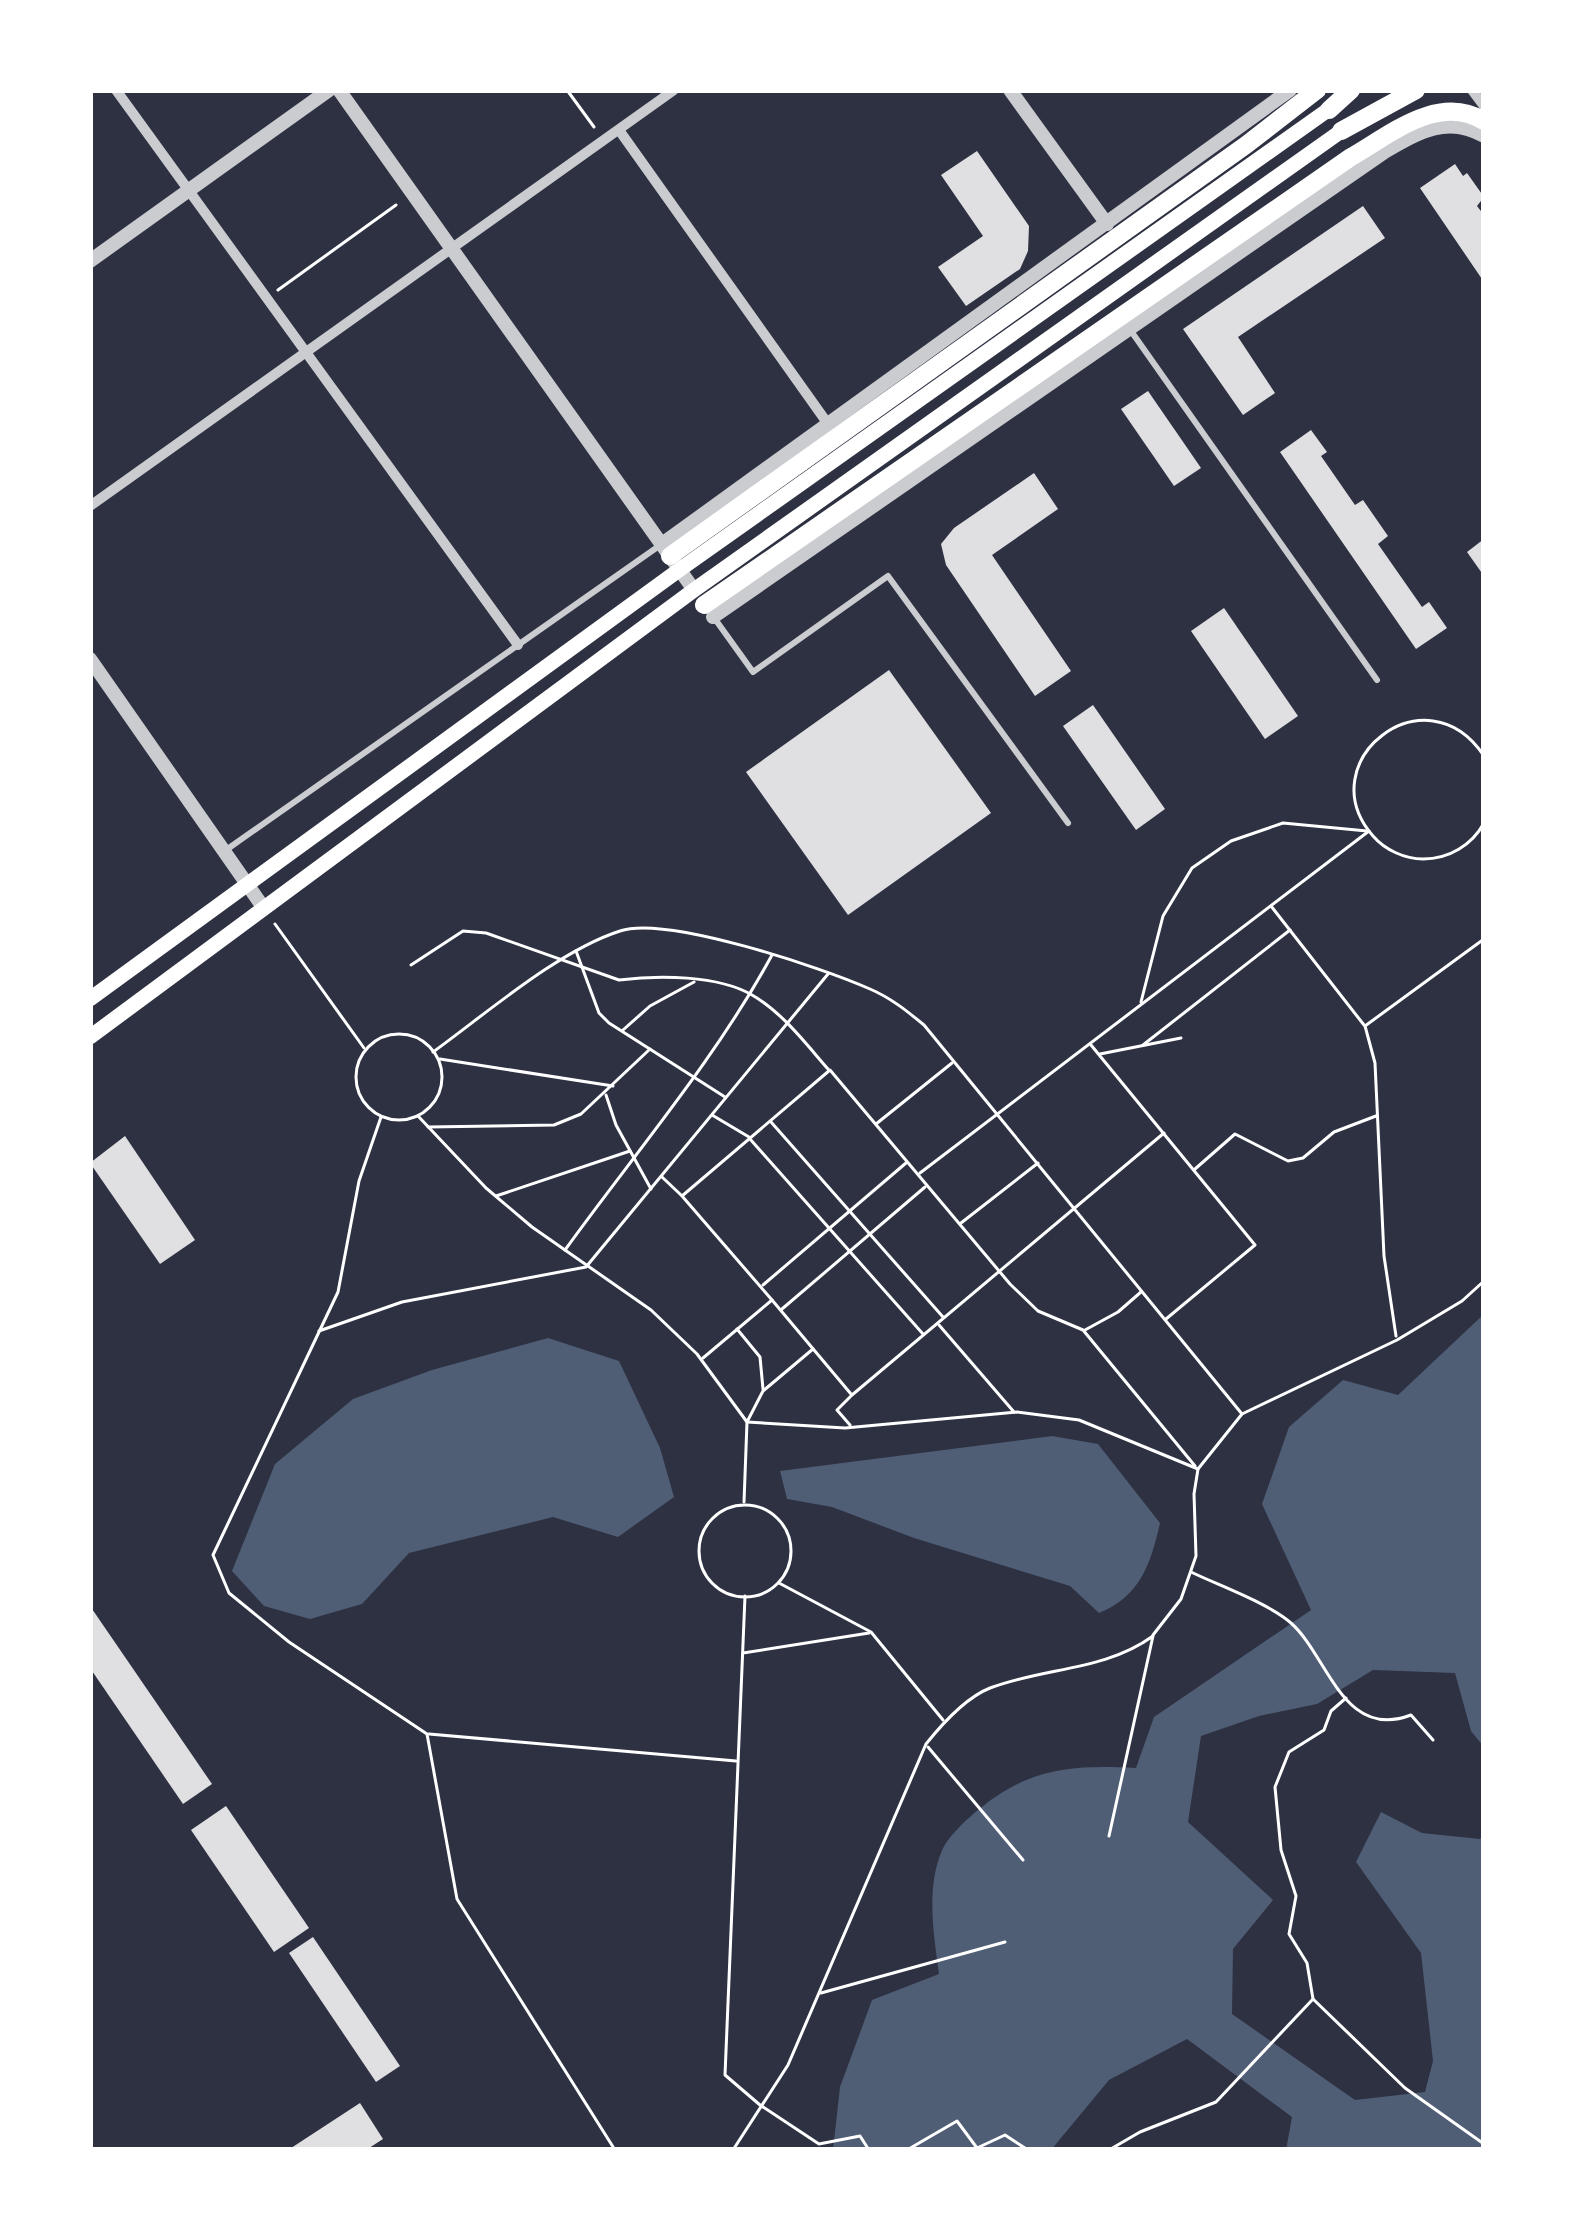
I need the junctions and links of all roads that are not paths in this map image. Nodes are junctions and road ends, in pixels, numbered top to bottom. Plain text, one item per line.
1 (116, 90) edge
2 (329, 90) edge
3 (339, 90) edge
4 (674, 90) edge
5 (1010, 90) edge
6 (1290, 90) edge
7 (1317, 90) edge
8 (1354, 90) edge
9 (1399, 90) edge
10 (1416, 90) edge
11 (1472, 90) edge
12 (1484, 106) edge
13 (1329, 110) joint
14 (1484, 122) edge
15 (619, 130) junction
16 (1341, 131) junction
17 (1484, 136) edge
18 (189, 190) junction
19 (1107, 224) junction
20 (452, 248) junction
21 (90, 261) edge
22 (1129, 328) junction
23 (306, 352) junction
24 (828, 424) junction
25 (791, 480) junction
26 (90, 506) edge
27 (816, 514) junction
28 (670, 556) junction
29 (704, 604) junction
30 (518, 645) junction
31 (90, 659) edge
32 (1377, 680) dead end
33 (1068, 823) dead end
34 (226, 850) junction
35 (250, 885) junction
36 (263, 907) junction
37 (90, 999) edge
38 (90, 1036) edge

1 - 18 street
2 - 18 street
3 - 20 street
4 - 15 street
5 - 19 street
6 - 19 street
7 - 25 highway
8 - 13 highway
9 - 16 main road
10 - 16 highway
11 - 12 street
13 - 25 main road
14 - 27 highway
15 - 20 street
15 - 24 street
16 - 27 main road
17 - 22 street
18 - 21 street
18 - 23 street
19 - 24 street
20 - 23 street
20 - 28 street
22 - 29 street
22 - 32 lane
23 - 26 street
23 - 30 street
24 - 28 street
25 - 28 highway
27 - 29 highway
28 - 29 street
28 - 30 lane
28 - 35 main road
29 - 33 lane
29 - 36 main road
30 - 34 lane
31 - 34 street
34 - 35 street
35 - 36 street
35 - 37 main road
36 - 38 main road

